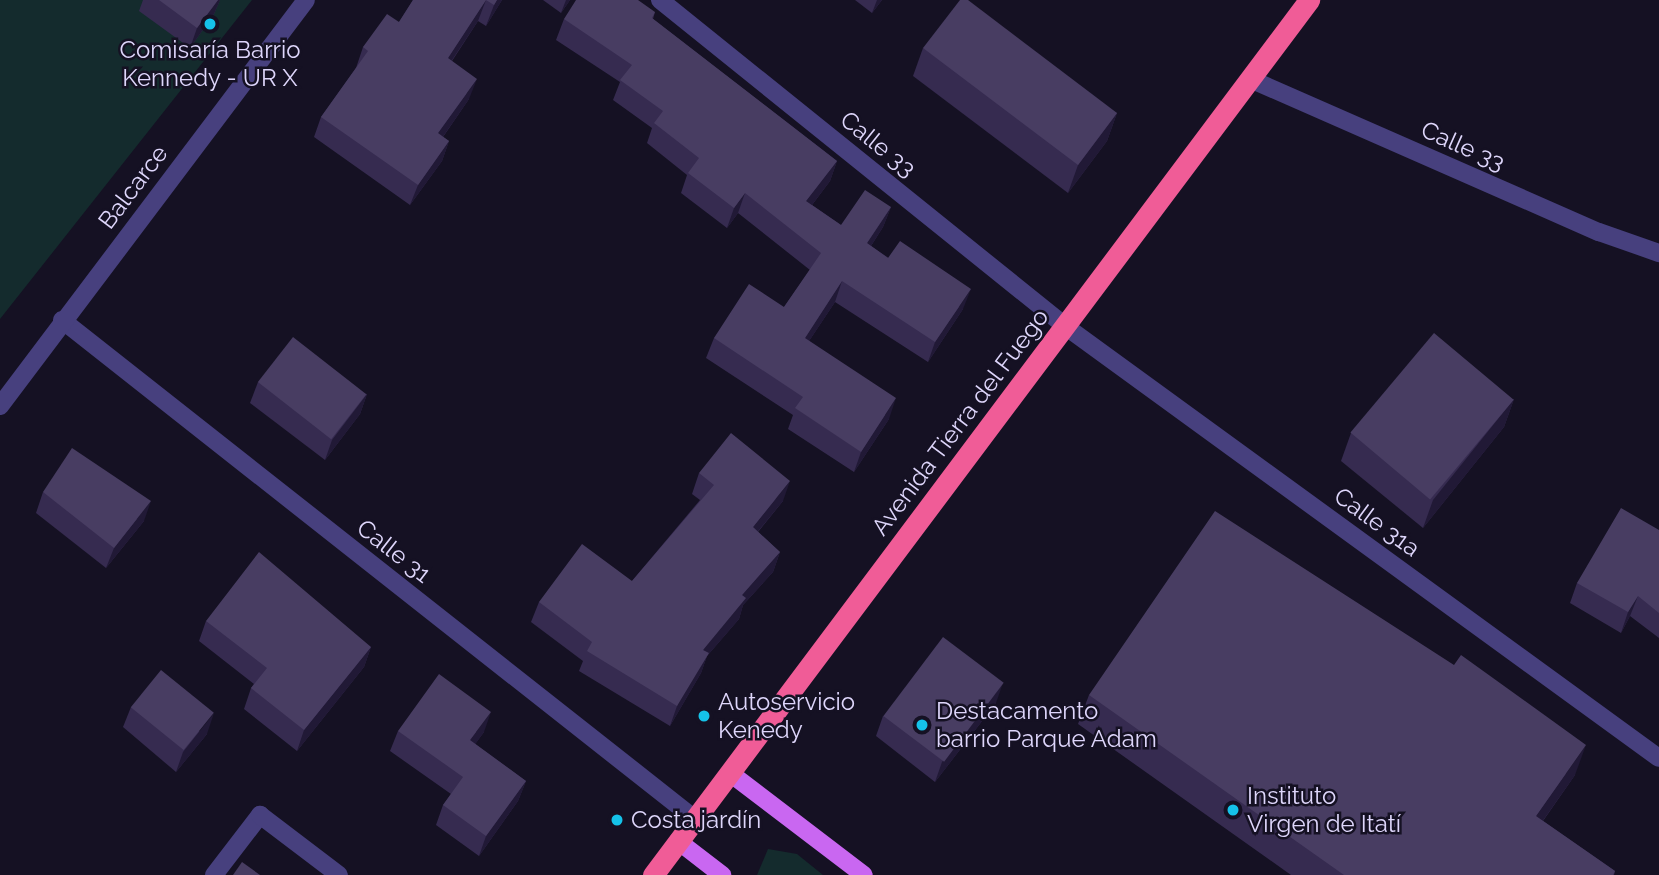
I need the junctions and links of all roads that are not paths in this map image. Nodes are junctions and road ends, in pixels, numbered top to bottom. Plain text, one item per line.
1 (306, 0) edge
2 (660, 0) edge
3 (1309, 0) edge
4 (1250, 79) junction
5 (1659, 253) edge
6 (62, 320) junction
7 (1065, 326) junction
8 (0, 405) edge
9 (1659, 758) edge
10 (730, 772) junction
11 (695, 819) junction
12 (678, 841) junction
13 (214, 875) edge
14 (339, 875) edge
15 (653, 875) edge
16 (722, 875) edge
17 (864, 875) edge

1 - 6 street, Balcarce
2 - 7 street, Calle 33
3 - 4 highway, Avenida Tierra del Fuego
4 - 5 street, Calle 33
4 - 7 highway, Avenida Tierra del Fuego
6 - 8 street, Balcarce
6 - 11 street, Calle 31
7 - 9 street, Calle 31a
7 - 10 highway, Avenida Tierra del Fuego
10 - 11 highway, Avenida Tierra del Fuego
10 - 17 main road
11 - 12 highway, Avenida Tierra del Fuego
12 - 15 highway, Avenida Tierra del Fuego
12 - 16 main road
13 - 14 street

